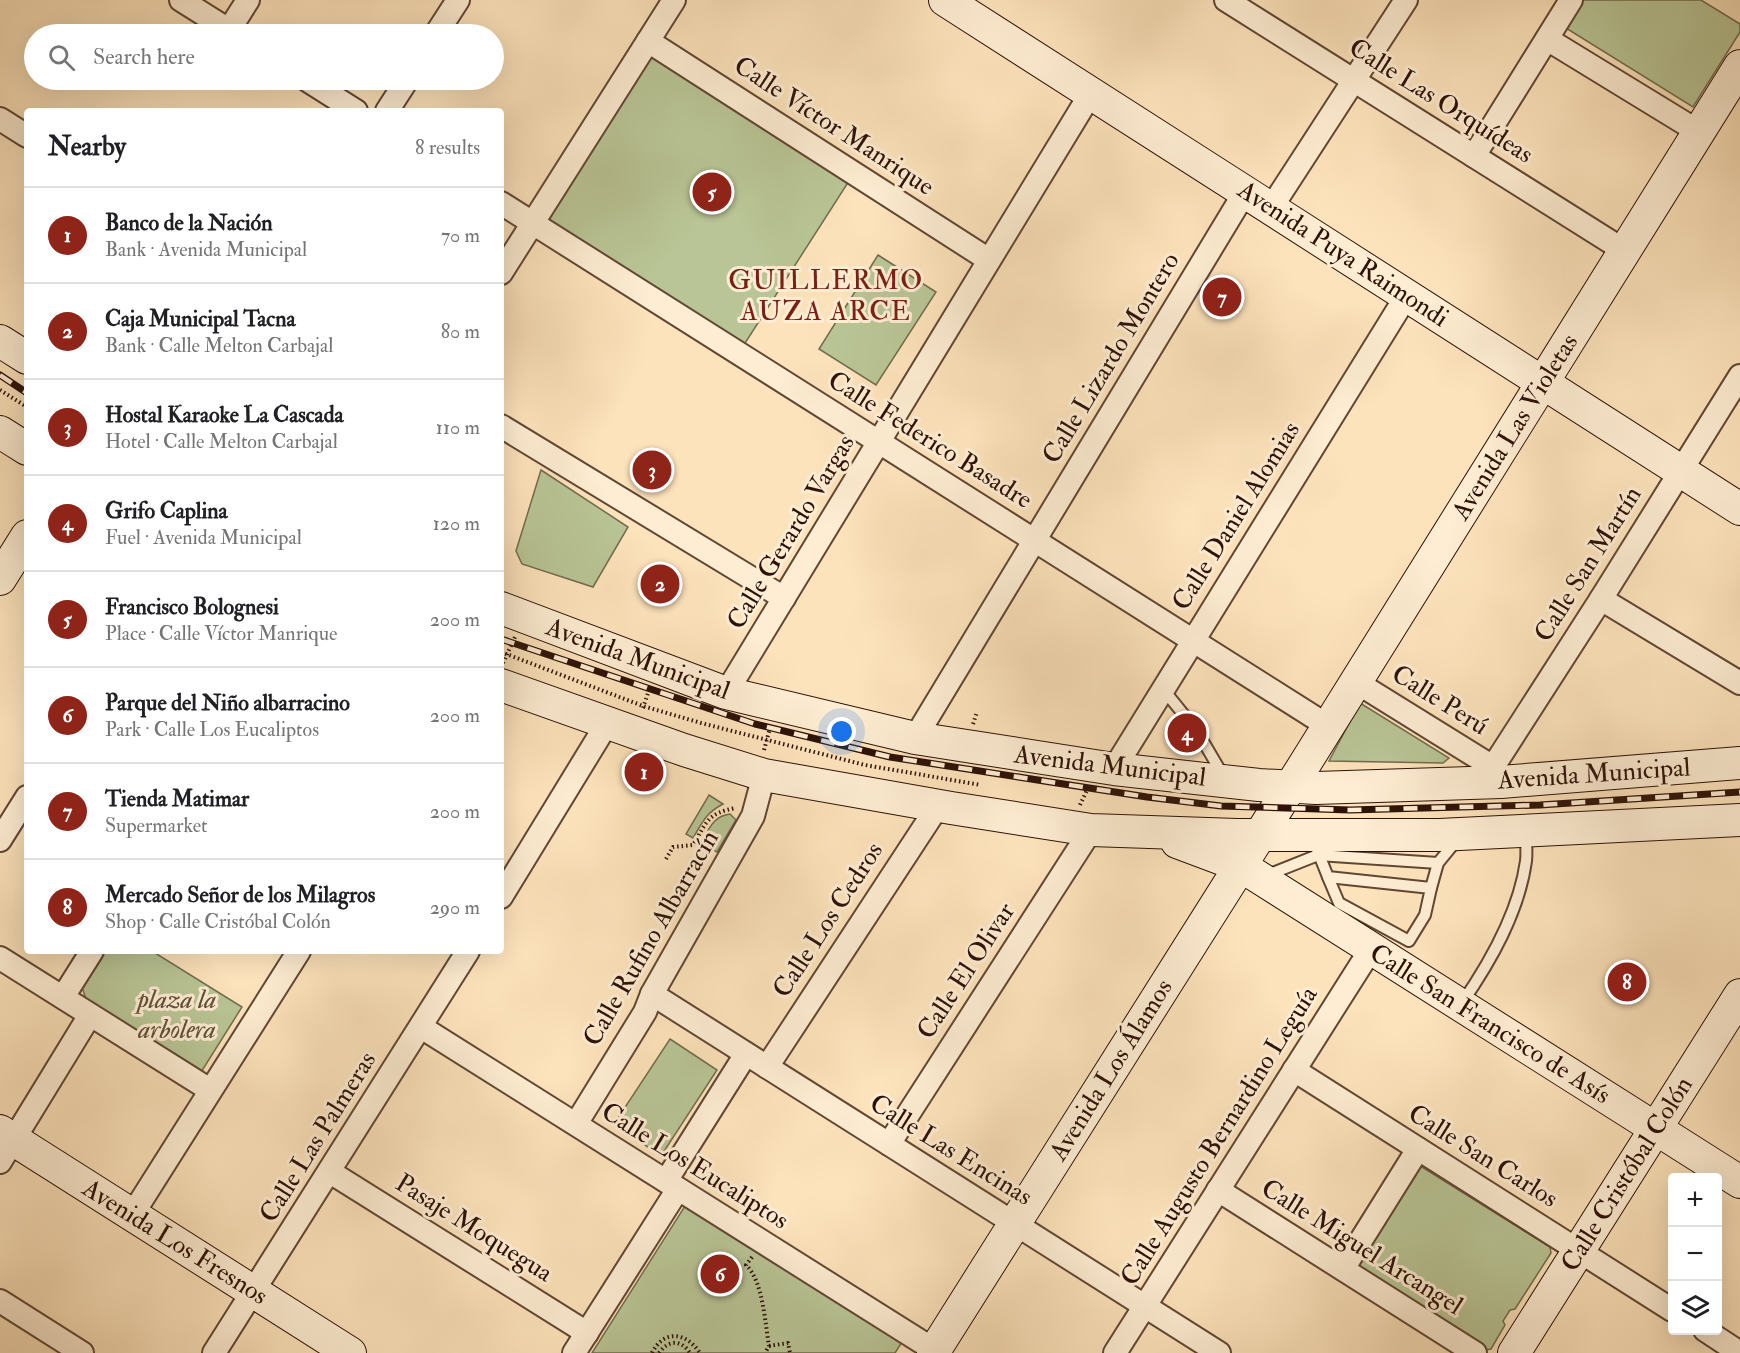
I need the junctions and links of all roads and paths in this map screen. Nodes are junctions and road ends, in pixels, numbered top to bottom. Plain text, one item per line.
1 (181, 0) edge
2 (248, 0) edge
3 (458, 0) edge
4 (674, 0) edge
5 (945, 0) edge
6 (1406, 0) edge
7 (1571, 0) edge
8 (1236, 3) edge
9 (219, 24) edge
10 (236, 24) edge
11 (442, 24) edge
12 (1547, 39) junction
13 (648, 41) junction
14 (1740, 66) edge
15 (1354, 80) junction
16 (323, 90) edge
17 (401, 90) edge
18 (1091, 93) junction
19 (351, 108) edge
20 (389, 108) edge
21 (0, 119) edge
22 (1699, 132) junction
23 (24, 134) edge
24 (1474, 156) junction
25 (1245, 192) junction
26 (504, 205) edge
27 (1271, 208) junction
28 (533, 223) junction
29 (1625, 251) junction
30 (989, 260) junction
31 (504, 268) edge
32 (1407, 295) junction
33 (0, 342) edge
34 (24, 356) edge
35 (1740, 376) edge
36 (1543, 382) junction
37 (0, 390) edge
38 (24, 405) edge
39 (504, 428) edge
40 (0, 432) edge
41 (879, 442) junction
42 (24, 447) edge
43 (1681, 471) junction
44 (1740, 509) edge
45 (1034, 540) junction
46 (24, 541) edge
47 (0, 579) edge
48 (784, 598) junction
49 (1601, 599) junction
50 (504, 609) edge
51 (1192, 640) junction
52 (504, 654) edge
53 (658, 668) junction
54 (1356, 681) junction
55 (1740, 683) edge
56 (504, 686) edge
57 (1162, 689) junction
58 (726, 693) junction
59 (775, 705) junction
60 (628, 720) junction
61 (1328, 726) junction
62 (915, 738) junction
63 (766, 740) junction
64 (1740, 763) edge
65 (1114, 769) junction
66 (759, 774) junction
67 (1497, 774) junction
68 (1226, 781) junction
69 (989, 787) dead end
70 (1290, 788) junction
71 (24, 802) edge
72 (1077, 802) dead end
73 (938, 806) junction
74 (740, 807) dead end
75 (1092, 817) junction
76 (1740, 820) edge
77 (1526, 830) junction
78 (1153, 832) junction
79 (1464, 832) junction
80 (1260, 835) junction
81 (0, 840) edge
82 (1314, 844) junction
83 (666, 859) dead end
84 (1438, 863) junction
85 (1250, 872) junction
86 (1328, 877) junction
87 (1431, 888) junction
88 (504, 893) edge
89 (1395, 951) junction
90 (90, 954) edge
91 (297, 954) edge
92 (466, 954) edge
93 (0, 958) edge
94 (652, 994) junction
95 (1740, 995) edge
96 (63, 997) junction
97 (1460, 1005) junction
98 (90, 1015) junction
99 (421, 1027) junction
100 (746, 1054) junction
101 (767, 1067) junction
102 (1294, 1070) junction
103 (210, 1090) junction
104 (576, 1124) junction
105 (1655, 1129) junction
106 (4, 1144) edge
107 (889, 1144) junction
108 (1418, 1149) junction
109 (330, 1172) junction
110 (1740, 1182) edge
111 (672, 1185) junction
112 (1218, 1190) junction
113 (132, 1215) junction
114 (1015, 1224) junction
115 (1579, 1250) junction
116 (1342, 1269) junction
117 (758, 1285) dead end
118 (253, 1292) junction
119 (0, 1301) edge
120 (1145, 1306) junction
121 (1668, 1307) edge
122 (587, 1333) junction
123 (1709, 1340) edge
124 (769, 1346) junction
125 (935, 1352) edge
126 (82, 1353) edge
127 (214, 1353) edge
128 (350, 1353) edge
129 (574, 1353) edge
130 (652, 1353) edge
131 (659, 1353) edge
132 (690, 1353) edge
133 (700, 1353) edge
134 (765, 1353) edge
135 (790, 1353) edge
136 (1115, 1353) edge
137 (1219, 1353) edge
138 (1475, 1353) edge
139 (1514, 1353) edge
140 (1740, 1353) edge

1 - 9 street
2 - 10 street
3 - 11 street
4 - 13 street
5 - 18 street, Avenida Puya Raimondi
6 - 15 street
7 - 12 street
8 - 15 street, Calle Las Orquídeas
12 - 22 street
12 - 24 street
13 - 28 street
13 - 30 street, Calle Víctor Manrique
14 - 22 street, Avenida Las Violetas
15 - 24 street, Calle Las Orquídeas
15 - 27 street
16 - 19 street
17 - 20 street
18 - 25 street, Avenida Puya Raimondi
18 - 30 street, Calle Gerardo Vargas
21 - 23 street
22 - 29 street, Avenida Las Violetas
24 - 29 street, Calle Las Orquídeas
25 - 27 street, Avenida Puya Raimondi
25 - 45 street, Calle Lizardo Montero
26 - 28 street, Calle Federico Basadre
27 - 32 street, Avenida Puya Raimondi
28 - 31 street
28 - 41 street, Calle Federico Basadre
29 - 36 street, Avenida Las Violetas
30 - 41 street, Calle Gerardo Vargas
32 - 36 street, Avenida Puya Raimondi
32 - 51 street, Calle Daniel Alomias
33 - 34 street
35 - 43 street, Calle San Martín
36 - 43 street, Avenida Puya Raimondi
36 - 54 street, Avenida Las Violetas
37 - 38 path
39 - 48 street
40 - 42 street
41 - 45 street, Calle Federico Basadre
41 - 48 street, Calle Gerardo Vargas
43 - 44 street, Avenida Puya Raimondi
43 - 49 street, Calle San Martín
45 - 51 street, Calle Federico Basadre
45 - 62 street, Calle Lizardo Montero
46 - 47 street
48 - 58 street, Calle Gerardo Vargas
49 - 55 street
49 - 67 street, Calle San Martín
50 - 53 street, Avenida Municipal
51 - 57 street, Calle Daniel Alomias
51 - 61 street, Calle Federico Basadre
52 - 60 path
53 - 58 street, Avenida Municipal
53 - 60 path
54 - 61 street, Avenida Las Violetas
54 - 67 street, Calle Perú
56 - 60 street, Avenida Municipal
57 - 65 street, Calle Daniel Alomias
57 - 68 lane
58 - 59 street, Avenida Municipal
59 - 62 street, Avenida Municipal
59 - 63 path
60 - 63 path
60 - 66 street, Avenida Municipal
60 - 88 street
61 - 70 street, Avenida Las Violetas
62 - 65 street, Avenida Municipal
63 - 66 path
63 - 69 path
64 - 67 street, Avenida Municipal
65 - 68 street, Avenida Municipal
66 - 73 street, Avenida Municipal
66 - 94 street, Calle Rufino Albarracín
67 - 70 street, Avenida Municipal
68 - 70 street, Avenida Municipal
70 - 80 street, Avenida Los Álamos
71 - 81 street
72 - 75 path
73 - 75 street, Avenida Municipal
73 - 101 street, Calle Los Cedros
74 - 83 path
75 - 78 street, Avenida Municipal
75 - 107 street, Calle El Olivar
76 - 77 street, Avenida Municipal
77 - 79 street, Avenida Municipal
77 - 97 lane
78 - 80 street, Avenida Municipal
78 - 85 street, Calle San Francisco de Asís
79 - 82 street, Avenida Municipal
79 - 84 lane
80 - 82 street, Avenida Municipal
80 - 85 street, Avenida Los Álamos
82 - 84 lane
82 - 85 lane
82 - 86 lane
84 - 87 lane
85 - 89 street, Calle San Francisco de Asís
85 - 114 street, Avenida Los Álamos
86 - 87 lane
86 - 89 lane
87 - 89 lane
89 - 97 street, Calle San Francisco de Asís
89 - 102 street, Calle Augusto Bernardino Leguía
90 - 96 street
91 - 103 street
92 - 99 street, Calle Las Palmeras
93 - 96 street
94 - 100 street, Calle Las Encinas
94 - 104 street, Calle Rufino Albarracín
95 - 105 street, Calle Cristóbal Colón
96 - 98 street
97 - 105 street, Calle San Francisco de Asís
98 - 103 street
98 - 106 street
99 - 104 street, Calle Los Eucaliptos
99 - 109 street, Calle Las Palmeras
100 - 101 street, Calle Las Encinas
100 - 111 street
101 - 107 street, Calle Las Encinas
102 - 108 street, Calle San Carlos
102 - 112 street, Calle Augusto Bernardino Leguía
103 - 113 street
104 - 111 street, Calle Los Eucaliptos
105 - 110 street, Calle San Francisco de Asís
105 - 115 street, Calle Cristóbal Colón
106 - 113 street, Avenida Los Fresnos
107 - 114 street, Calle Las Encinas
108 - 115 street, Calle San Carlos
108 - 116 street
109 - 118 street, Calle Las Palmeras
109 - 122 street, Pasaje Moquegua
111 - 122 street
111 - 125 street, Calle Los Eucaliptos
112 - 116 street, Calle Miguel Arcangel
112 - 120 street, Calle Augusto Bernardino Leguía
113 - 118 street, Avenida Los Fresnos
114 - 120 street, Calle Las Encinas
114 - 125 street, Avenida Los Álamos
115 - 121 street, Calle San Carlos
115 - 139 street, Calle Cristóbal Colón
116 - 138 street, Calle Miguel Arcangel
117 - 124 path
118 - 127 street, Calle Las Palmeras
118 - 128 street, Avenida Los Fresnos
119 - 126 street
120 - 136 street, Calle Augusto Bernardino Leguía
120 - 137 street, Calle Las Encinas
122 - 129 street
123 - 140 street
124 - 134 path
124 - 135 path
130 - 133 path
131 - 132 path

